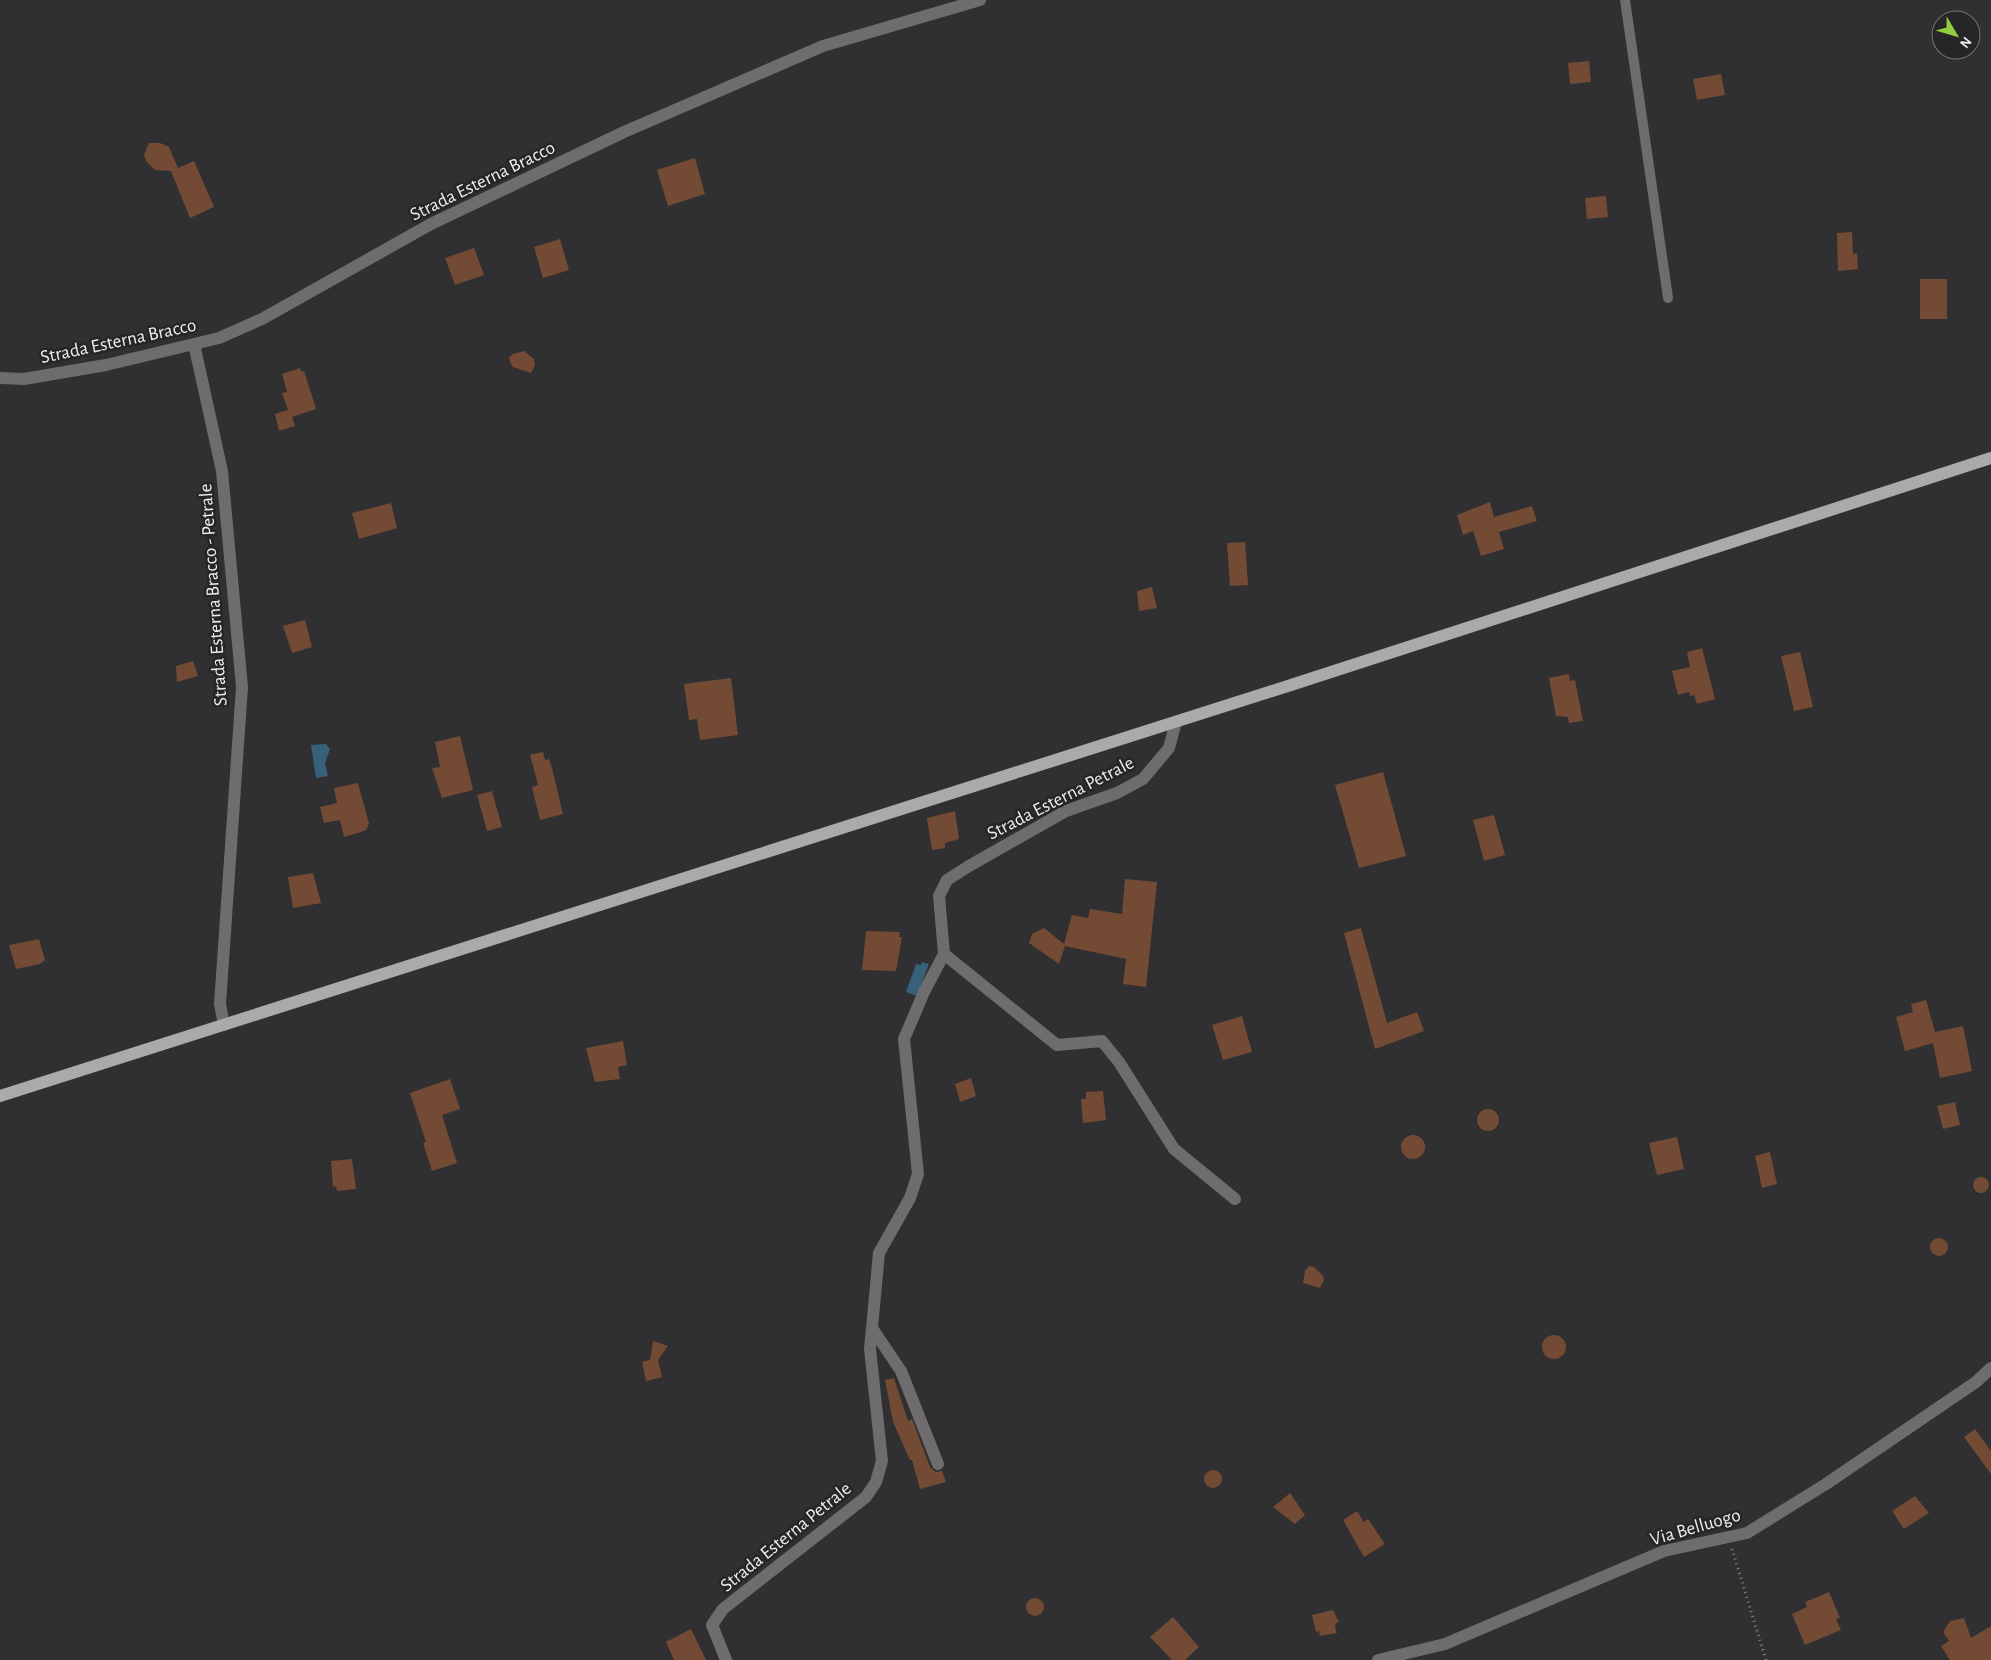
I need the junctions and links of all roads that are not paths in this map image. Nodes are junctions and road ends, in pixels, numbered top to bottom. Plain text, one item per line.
1 (980, 0) edge
2 (1625, 0) edge
3 (964, 2) edge
4 (1668, 298) dead end
5 (194, 344) junction
6 (0, 378) edge
7 (1991, 458) edge
8 (1176, 722) junction
9 (944, 954) junction
10 (224, 1025) junction
11 (0, 1096) edge
12 (1235, 1199) dead end
13 (872, 1328) junction
14 (1991, 1368) edge
15 (938, 1464) dead end
16 (726, 1660) edge
17 (1378, 1660) edge

1 - 3 street, Strada Esterna Bracco
2 - 4 lane
3 - 5 street, Strada Esterna Bracco
5 - 6 street, Strada Esterna Bracco
5 - 10 street, Strada Esterna Bracco - Petrale
7 - 8 main road
8 - 9 street, Strada Esterna Petrale
8 - 10 main road
9 - 12 street
9 - 13 street, Strada Esterna Petrale
10 - 11 main road
13 - 15 street
13 - 16 street, Strada Esterna Petrale
14 - 17 street, Via Belluogo

